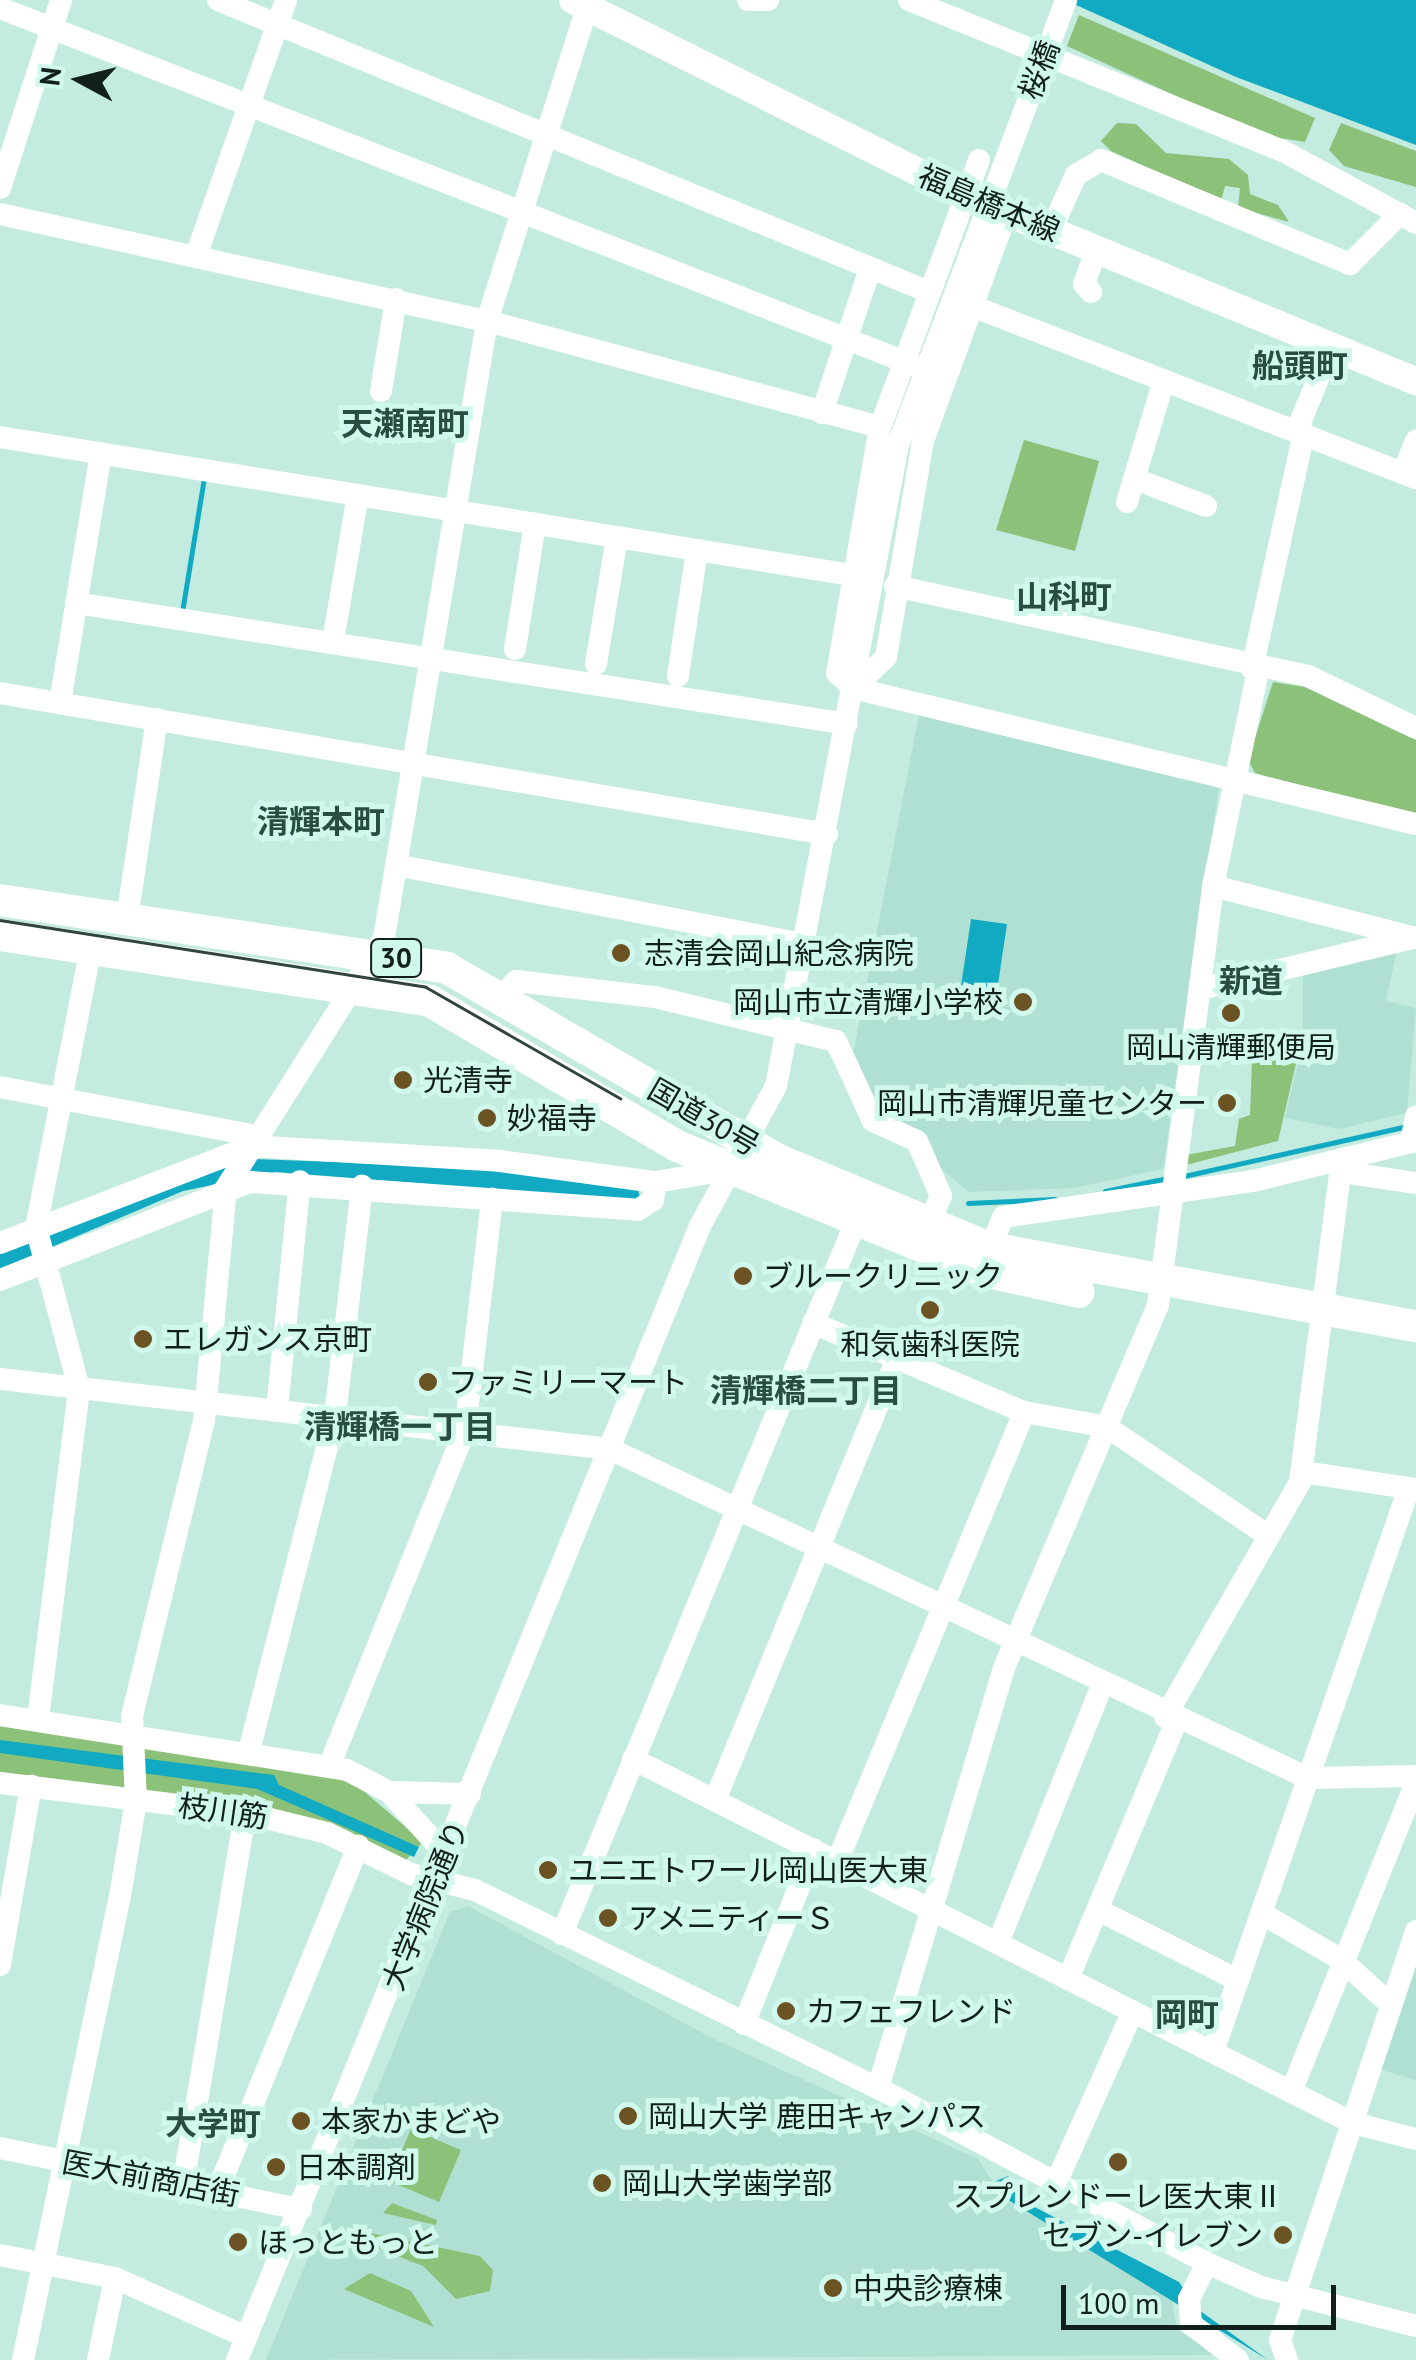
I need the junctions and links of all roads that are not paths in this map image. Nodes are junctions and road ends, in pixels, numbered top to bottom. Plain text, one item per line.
1 (61, 0) edge
2 (218, 0) edge
3 (286, 0) edge
4 (748, 0) edge
5 (768, 0) edge
6 (909, 0) edge
7 (1066, 0) edge
8 (583, 4) edge
9 (0, 8) edge
10 (276, 24) junction
11 (52, 28) junction
12 (246, 104) junction
13 (543, 136) junction
14 (979, 160) dead end
15 (0, 188) edge
16 (987, 203) junction
17 (517, 209) junction
18 (0, 214) edge
19 (1408, 218) edge
20 (1051, 230) junction
21 (1098, 249) junction
22 (197, 253) junction
23 (870, 268) junction
24 (926, 292) junction
25 (1091, 292) dead end
26 (396, 300) junction
27 (972, 306) junction
28 (487, 321) junction
29 (845, 340) junction
30 (1332, 345) junction
31 (901, 362) junction
32 (930, 373) junction
33 (1164, 380) junction
34 (1416, 381) edge
35 (381, 391) dead end
36 (822, 413) junction
37 (880, 427) junction
38 (1300, 432) junction
39 (0, 438) edge
40 (1416, 440) edge
41 (100, 454) junction
42 (1410, 476) edge
43 (1135, 480) junction
44 (358, 495) junction
45 (1127, 502) dead end
46 (1206, 506) dead end
47 (452, 510) junction
48 (535, 524) junction
49 (617, 537) junction
50 (698, 550) junction
51 (851, 575) junction
52 (895, 586) junction
53 (76, 603) junction
54 (333, 640) junction
55 (514, 649) dead end
56 (429, 657) junction
57 (596, 664) dead end
58 (1255, 670) junction
59 (678, 676) dead end
60 (853, 688) junction
61 (0, 693) edge
62 (60, 703) junction
63 (157, 718) junction
64 (847, 724) junction
65 (1416, 728) edge
66 (412, 761) junction
67 (1237, 775) junction
68 (1416, 824) edge
69 (828, 834) junction
70 (396, 865) junction
71 (1213, 886) junction
72 (0, 900) edge
73 (1416, 918) edge
74 (127, 919) junction
75 (0, 935) edge
76 (1389, 936) junction
77 (1416, 939) edge
78 (808, 945) junction
79 (90, 948) junction
80 (375, 954) junction
81 (355, 987) junction
82 (1200, 989) junction
83 (501, 996) junction
84 (792, 1032) junction
85 (0, 1087) edge
86 (59, 1097) junction
87 (1414, 1133) edge
88 (251, 1146) junction
89 (739, 1156) junction
90 (1342, 1166) junction
91 (300, 1182) junction
92 (656, 1182) junction
93 (1175, 1183) junction
94 (1416, 1183) edge
95 (228, 1184) junction
96 (362, 1186) junction
97 (492, 1199) junction
98 (856, 1221) junction
99 (929, 1223) junction
100 (0, 1243) edge
101 (42, 1243) junction
102 (990, 1248) junction
103 (0, 1280) edge
104 (1160, 1294) junction
105 (1319, 1321) junction
106 (814, 1322) junction
107 (1416, 1326) edge
108 (1416, 1348) edge
109 (897, 1358) junction
110 (0, 1379) edge
111 (79, 1388) junction
112 (207, 1402) junction
113 (277, 1410) junction
114 (1024, 1412) junction
115 (335, 1416) junction
116 (1108, 1427) junction
117 (465, 1430) junction
118 (610, 1449) junction
119 (1303, 1472) junction
120 (1412, 1489) edge
121 (736, 1508) junction
122 (1267, 1536) junction
123 (819, 1548) junction
124 (942, 1608) junction
125 (1014, 1644) junction
126 (1102, 1686) junction
127 (0, 1715) edge
128 (1170, 1719) junction
129 (38, 1720) junction
130 (250, 1748) junction
131 (133, 1753) junction
132 (633, 1759) junction
133 (330, 1764) junction
134 (1308, 1778) junction
135 (1416, 1779) edge
136 (0, 1782) edge
137 (31, 1786) junction
138 (389, 1792) junction
139 (470, 1794) junction
140 (136, 1800) junction
141 (716, 1800) junction
142 (245, 1813) junction
143 (358, 1846) junction
144 (814, 1850) junction
145 (446, 1853) junction
146 (837, 1862) junction
147 (435, 1880) junction
148 (475, 1890) junction
149 (932, 1910) junction
150 (1098, 1910) junction
151 (1261, 1913) junction
152 (1416, 1931) edge
153 (562, 1934) junction
154 (998, 1943) junction
155 (1340, 1958) junction
156 (0, 1965) edge
157 (1068, 1978) junction
158 (1238, 1980) junction
159 (1391, 2005) junction
160 (1133, 2012) junction
161 (744, 2024) junction
162 (1213, 2052) junction
163 (878, 2088) junction
164 (1291, 2092) junction
165 (1354, 2123) junction
166 (1416, 2139) edge
167 (0, 2148) edge
168 (64, 2161) junction
169 (1056, 2183) junction
170 (183, 2185) junction
171 (217, 2192) junction
172 (301, 2209) junction
173 (0, 2255) edge
174 (44, 2263) junction
175 (1208, 2264) junction
176 (115, 2278) junction
177 (1296, 2298) junction
178 (1416, 2326) edge
179 (246, 2338) junction
180 (23, 2360) edge
181 (98, 2360) edge
182 (237, 2360) edge
183 (1238, 2360) edge
184 (1287, 2360) edge

1 - 11 street
2 - 10 street
3 - 10 street
4 - 5 street
6 - 19 street
7 - 16 street, 桜橋
8 - 13 street
8 - 16 main road, 福島橋本線
9 - 11 street
10 - 12 street
10 - 13 street
11 - 12 street
11 - 15 street
12 - 17 street
12 - 22 street
13 - 17 street
13 - 23 street
14 - 16 street
16 - 20 main road, 福島橋本線
16 - 24 street
16 - 27 street
16 - 32 street
17 - 28 street
17 - 29 street
18 - 22 street
19 - 20 street
20 - 21 main road, 福島橋本線
21 - 25 street
21 - 30 main road, 福島橋本線
22 - 26 street
23 - 24 street
23 - 29 street
24 - 31 street
26 - 28 street
26 - 35 street
27 - 32 street
27 - 33 street
28 - 36 street
28 - 47 street
29 - 31 street
29 - 36 street
30 - 34 main road, 福島橋本線
30 - 38 street
31 - 32 street
31 - 37 street
32 - 52 street
32 - 60 street, 大学病院通り
33 - 38 street
33 - 43 street
36 - 37 street
37 - 51 street
38 - 42 street
38 - 58 street
39 - 41 street
40 - 42 street
41 - 44 street
41 - 53 street
43 - 45 street
43 - 46 street
44 - 47 street
44 - 54 street
47 - 48 street
47 - 56 street
48 - 49 street
48 - 55 street
49 - 50 street
49 - 57 street
50 - 51 street
50 - 59 street
51 - 60 street
52 - 58 street
52 - 60 street
53 - 54 street
53 - 62 street
54 - 56 street
56 - 64 street
56 - 66 street
58 - 65 street
58 - 67 street
60 - 64 street, 大学病院通り
60 - 67 street
61 - 62 street
62 - 63 street
63 - 66 street
63 - 74 street
64 - 69 street, 大学病院通り
66 - 69 street
66 - 70 street
67 - 68 street
67 - 71 street
69 - 78 street, 大学病院通り
70 - 78 street
70 - 80 street
71 - 76 street
71 - 82 street
72 - 74 highway, 国道30号 / 30
73 - 76 street
74 - 80 highway, 国道30号 / 30
75 - 79 highway, 国道30号 / 30
76 - 77 street
76 - 82 street
78 - 84 street, 大学病院通り
79 - 81 highway, 国道30号 / 30
79 - 86 street
80 - 81 street
80 - 83 highway, 国道30号 / 30
81 - 88 street
81 - 89 highway, 国道30号 / 30
82 - 93 street
83 - 84 street
83 - 89 highway, 国道30号 / 30
84 - 89 street, 大学病院通り
84 - 99 street
85 - 86 street
86 - 88 street
86 - 101 street
87 - 90 street
88 - 92 street
88 - 95 street
88 - 101 street
89 - 92 street
89 - 98 highway, 国道30号 / 30
89 - 99 highway, 国道30号 / 30
89 - 118 street, 大学病院通り
90 - 93 street
90 - 94 street
90 - 105 street
91 - 95 street
91 - 96 street
91 - 113 street
92 - 97 street
93 - 102 street
93 - 104 street
95 - 101 street
95 - 112 street
96 - 97 street
96 - 115 street
97 - 117 street
98 - 104 highway, 国道30号 / 30
98 - 106 street
99 - 102 highway, 国道30号 / 30
100 - 101 street
101 - 103 street
101 - 111 street
102 - 104 highway, 国道30号 / 30
104 - 105 highway, 国道30号 / 30
104 - 116 street
105 - 107 highway, 国道30号 / 30
105 - 108 highway, 国道30号 / 30
105 - 119 street
106 - 109 street
106 - 121 street
109 - 114 street
109 - 123 street
110 - 111 street
111 - 112 street
111 - 129 street
112 - 113 street
112 - 131 street
113 - 115 street
114 - 116 street
114 - 124 street
115 - 117 street
115 - 130 street
116 - 122 street
116 - 125 street
117 - 118 street
117 - 133 street
118 - 121 street
118 - 139 street, 大学病院通り
119 - 120 street
119 - 122 street
120 - 134 street
121 - 123 street
121 - 132 street
122 - 128 street
123 - 124 street
123 - 141 street
124 - 125 street
124 - 146 street
125 - 126 street
125 - 149 street
126 - 128 street
126 - 154 street
127 - 129 street
128 - 134 street
128 - 150 street
129 - 131 street
130 - 131 street
130 - 133 street
131 - 140 street
132 - 141 street
132 - 153 street
133 - 138 street
134 - 135 street
134 - 151 street
135 - 155 street
136 - 137 street, 枝川筋
137 - 140 street, 枝川筋
137 - 156 street
138 - 139 street
138 - 145 street
139 - 145 street, 大学病院通り
140 - 142 street, 枝川筋
140 - 168 street
141 - 144 street
142 - 143 street, 枝川筋
142 - 170 street
143 - 147 street, 枝川筋
143 - 171 street
144 - 146 street
144 - 161 street
145 - 147 street, 大学病院通り
145 - 148 street
146 - 149 street
147 - 148 street, 枝川筋
147 - 172 street, 大学病院通り
148 - 153 street
149 - 154 street
149 - 163 street
150 - 157 street
150 - 158 street
151 - 155 street
151 - 158 street
152 - 159 street
153 - 161 street
154 - 157 street
155 - 159 street
155 - 164 street
157 - 160 street
158 - 162 street
159 - 165 street
160 - 162 street
160 - 169 street
161 - 163 street
162 - 164 street
163 - 169 street
164 - 165 street
165 - 166 street
165 - 177 street
167 - 168 street, 医大前商店街
168 - 170 street, 医大前商店街
168 - 174 street
169 - 175 street
170 - 171 street, 医大前商店街
171 - 172 street, 医大前商店街
172 - 179 street, 大学病院通り
173 - 174 street
174 - 176 street
174 - 180 street
175 - 177 street
175 - 183 street
176 - 179 street
176 - 181 street
177 - 178 street
177 - 184 street
179 - 182 street, 大学病院通り

